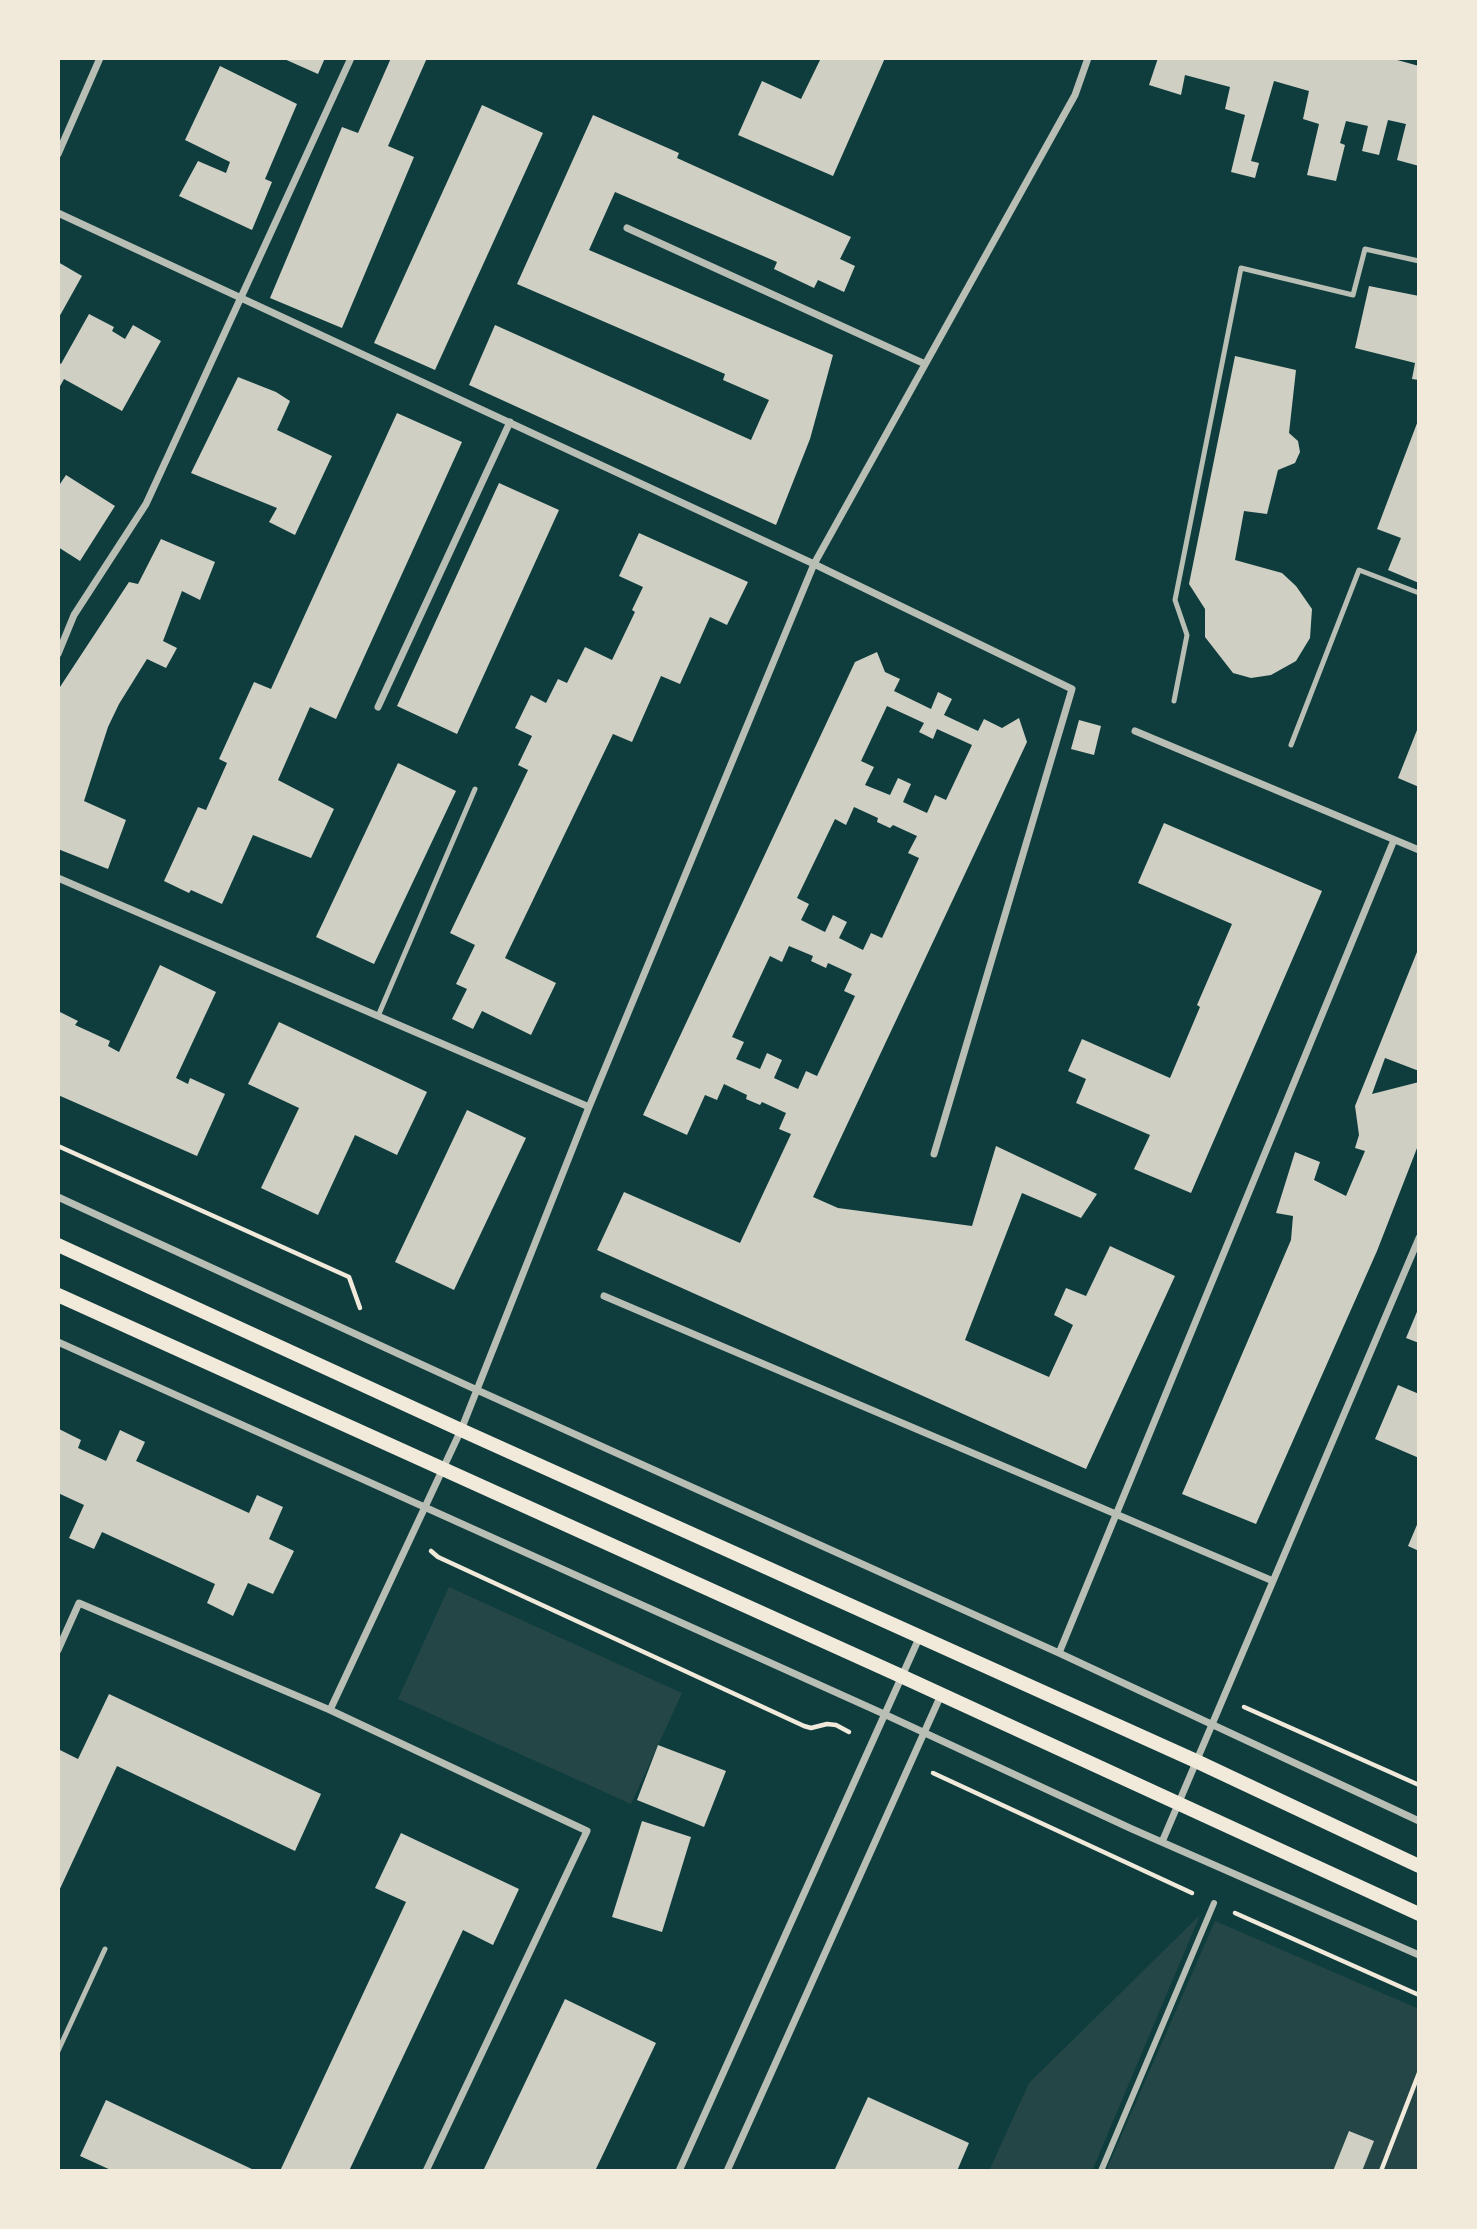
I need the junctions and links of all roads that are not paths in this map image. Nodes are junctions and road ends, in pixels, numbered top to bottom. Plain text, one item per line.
1 (100, 58) edge
2 (351, 58) edge
3 (1088, 58) edge
4 (58, 154) edge
5 (58, 213) edge
6 (627, 228) dead end
7 (1419, 261) edge
8 (240, 296) junction
9 (925, 363) junction
10 (510, 422) junction
11 (814, 564) junction
12 (1419, 593) edge
13 (58, 654) edge
14 (1174, 701) dead end
15 (378, 707) dead end
16 (1135, 731) dead end
17 (1291, 745) dead end
18 (475, 789) dead end
19 (1394, 841) junction
20 (1419, 850) edge
21 (58, 878) edge
22 (379, 1016) junction
23 (589, 1107) junction
24 (934, 1154) dead end
25 (58, 1197) edge
26 (1419, 1238) edge
27 (58, 1245) edge
28 (58, 1295) edge
29 (604, 1296) dead end
30 (58, 1342) edge
31 (477, 1390) junction
32 (461, 1430) junction
33 (443, 1468) junction
34 (425, 1506) junction
35 (1116, 1514) junction
36 (1273, 1581) junction
37 (920, 1636) junction
38 (58, 1650) edge
39 (1059, 1653) junction
40 (901, 1676) junction
41 (941, 1695) junction
42 (330, 1710) junction
43 (884, 1714) junction
44 (1212, 1724) junction
45 (924, 1732) junction
46 (1196, 1761) junction
47 (1178, 1803) junction
48 (1419, 1821) edge
49 (1161, 1842) junction
50 (1419, 1866) edge
51 (1214, 1903) road end
52 (1419, 1914) edge
53 (105, 1949) dead end
54 (1419, 1955) edge
55 (58, 2051) edge
56 (426, 2171) edge
57 (679, 2171) edge
58 (727, 2171) edge
59 (1101, 2171) edge

1 - 4 street
2 - 8 street
3 - 9 street
5 - 8 street
6 - 9 street
7 - 14 lane
8 - 10 street
8 - 13 street
9 - 11 street
10 - 11 street
10 - 15 street
11 - 23 street
11 - 24 street
12 - 17 lane
16 - 19 street
18 - 22 lane
19 - 20 street
19 - 35 street
21 - 22 street
22 - 23 street
23 - 31 street
25 - 31 street
26 - 36 street
27 - 32 main road
28 - 33 main road
29 - 35 street
30 - 34 street
31 - 32 street
31 - 39 street
32 - 33 street
32 - 37 main road
33 - 34 street
33 - 40 main road
34 - 42 street
34 - 43 street
35 - 36 street
35 - 39 street
36 - 44 street
37 - 40 street
37 - 46 main road
38 - 42 street
39 - 44 street
40 - 41 main road
40 - 43 street
41 - 45 street
41 - 47 main road
42 - 56 street
43 - 45 street
43 - 57 street
44 - 46 street
44 - 48 street
45 - 49 street
45 - 58 street
46 - 47 street
46 - 50 main road
47 - 49 street
47 - 52 main road
49 - 54 street
51 - 59 street
53 - 55 lane

